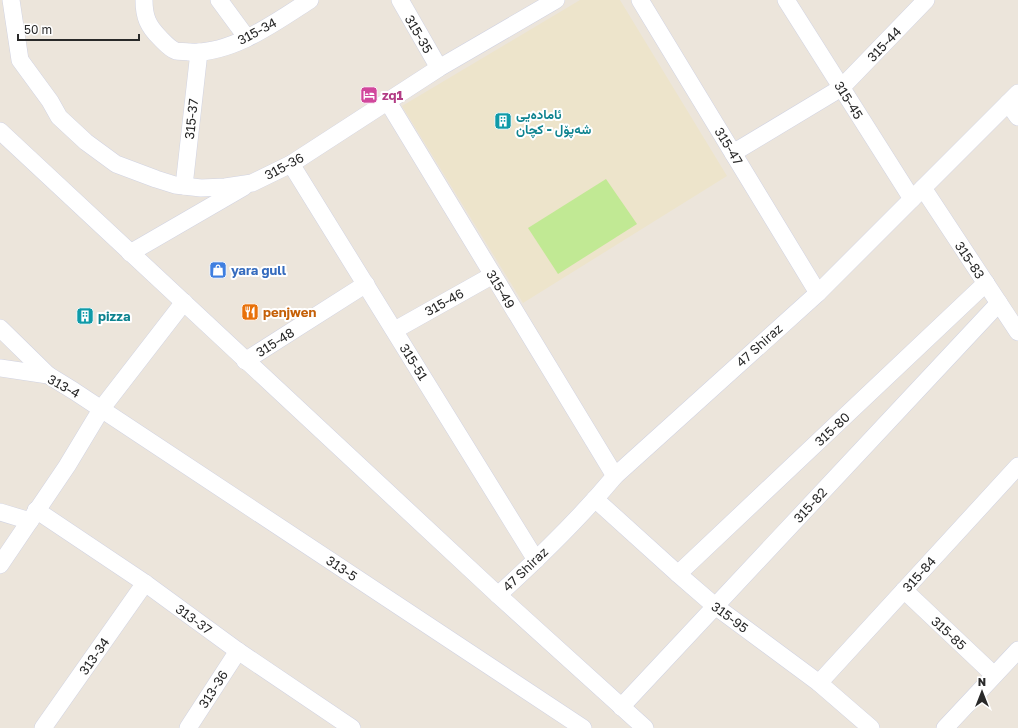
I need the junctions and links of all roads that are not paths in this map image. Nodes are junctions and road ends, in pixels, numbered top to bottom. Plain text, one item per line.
1 (11, 0) edge
2 (144, 0) edge
3 (219, 0) edge
4 (310, 0) edge
5 (400, 0) edge
6 (556, 0) edge
7 (640, 0) edge
8 (926, 0) edge
9 (791, 2) edge
10 (247, 38) junction
11 (199, 52) junction
12 (439, 68) junction
13 (841, 88) junction
14 (1013, 98) edge
15 (388, 102) junction
16 (1018, 117) edge
17 (0, 131) edge
18 (733, 153) junction
19 (291, 164) junction
20 (252, 183) junction
21 (184, 186) junction
22 (917, 194) junction
23 (130, 253) junction
24 (493, 275) junction
25 (366, 284) junction
26 (986, 284) junction
27 (818, 293) junction
28 (184, 302) junction
29 (999, 303) junction
30 (0, 328) edge
31 (394, 330) junction
32 (1018, 332) edge
33 (245, 361) junction
34 (0, 368) edge
35 (48, 376) junction
36 (102, 408) junction
37 (1018, 466) edge
38 (615, 476) junction
39 (595, 499) junction
40 (0, 512) edge
41 (33, 516) junction
42 (536, 560) junction
43 (0, 565) edge
44 (678, 574) junction
45 (145, 583) junction
46 (904, 590) junction
47 (498, 596) junction
48 (715, 606) junction
49 (1018, 650) edge
50 (238, 651) junction
51 (994, 675) junction
52 (819, 683) junction
53 (621, 707) junction
54 (641, 727) edge
55 (43, 728) edge
56 (188, 728) edge
57 (352, 728) edge
58 (583, 728) edge
59 (870, 728) edge
60 (945, 728) edge

1 - 21 street, 315-36
2 - 11 street, 315-34
3 - 10 street
4 - 10 street, 315-34
5 - 12 street, 315-35
6 - 12 street, 315-36
7 - 18 street, 315-47
8 - 13 street, 315-44
9 - 13 street, 315-45
10 - 11 street, 315-34
11 - 21 street, 315-37
12 - 15 street, 315-36
13 - 18 street, 315-44
13 - 22 street, 315-45
14 - 16 street
14 - 22 street, 47 Shiraz
15 - 19 street, 315-36
15 - 24 street, 315-49
17 - 23 street
18 - 27 street, 315-47
19 - 20 street, 315-36
19 - 25 street, 315-51
20 - 21 street, 315-36
20 - 23 street
22 - 26 street, 315-83
22 - 27 street, 47 Shiraz
23 - 28 street
24 - 31 street, 315-46
24 - 38 street, 315-49
25 - 31 street, 315-51
25 - 33 street, 315-48
26 - 29 street, 315-83
26 - 44 street, 315-80
27 - 38 street, 47 Shiraz
28 - 33 street
28 - 36 street
29 - 32 street, 315-83
29 - 48 street, 315-82
30 - 35 street
31 - 42 street, 315-51
33 - 47 street
34 - 35 street, 313-4
35 - 36 street, 313-4
36 - 41 street
36 - 58 street, 313-5
37 - 46 street, 315-84
38 - 39 street, 47 Shiraz
39 - 42 street, 47 Shiraz
39 - 44 street, 315-95
40 - 41 street, 313-37
41 - 43 street
41 - 45 street, 313-37
42 - 47 street, 47 Shiraz
44 - 48 street, 315-95
45 - 50 street, 313-37
45 - 55 street, 313-34
46 - 51 street, 315-85
46 - 52 street, 315-84
47 - 53 street
48 - 52 street, 315-95
48 - 53 street, 315-82
49 - 51 street
50 - 56 street, 313-36
50 - 57 street, 313-37
51 - 60 street
52 - 59 street, 315-95
53 - 54 street

